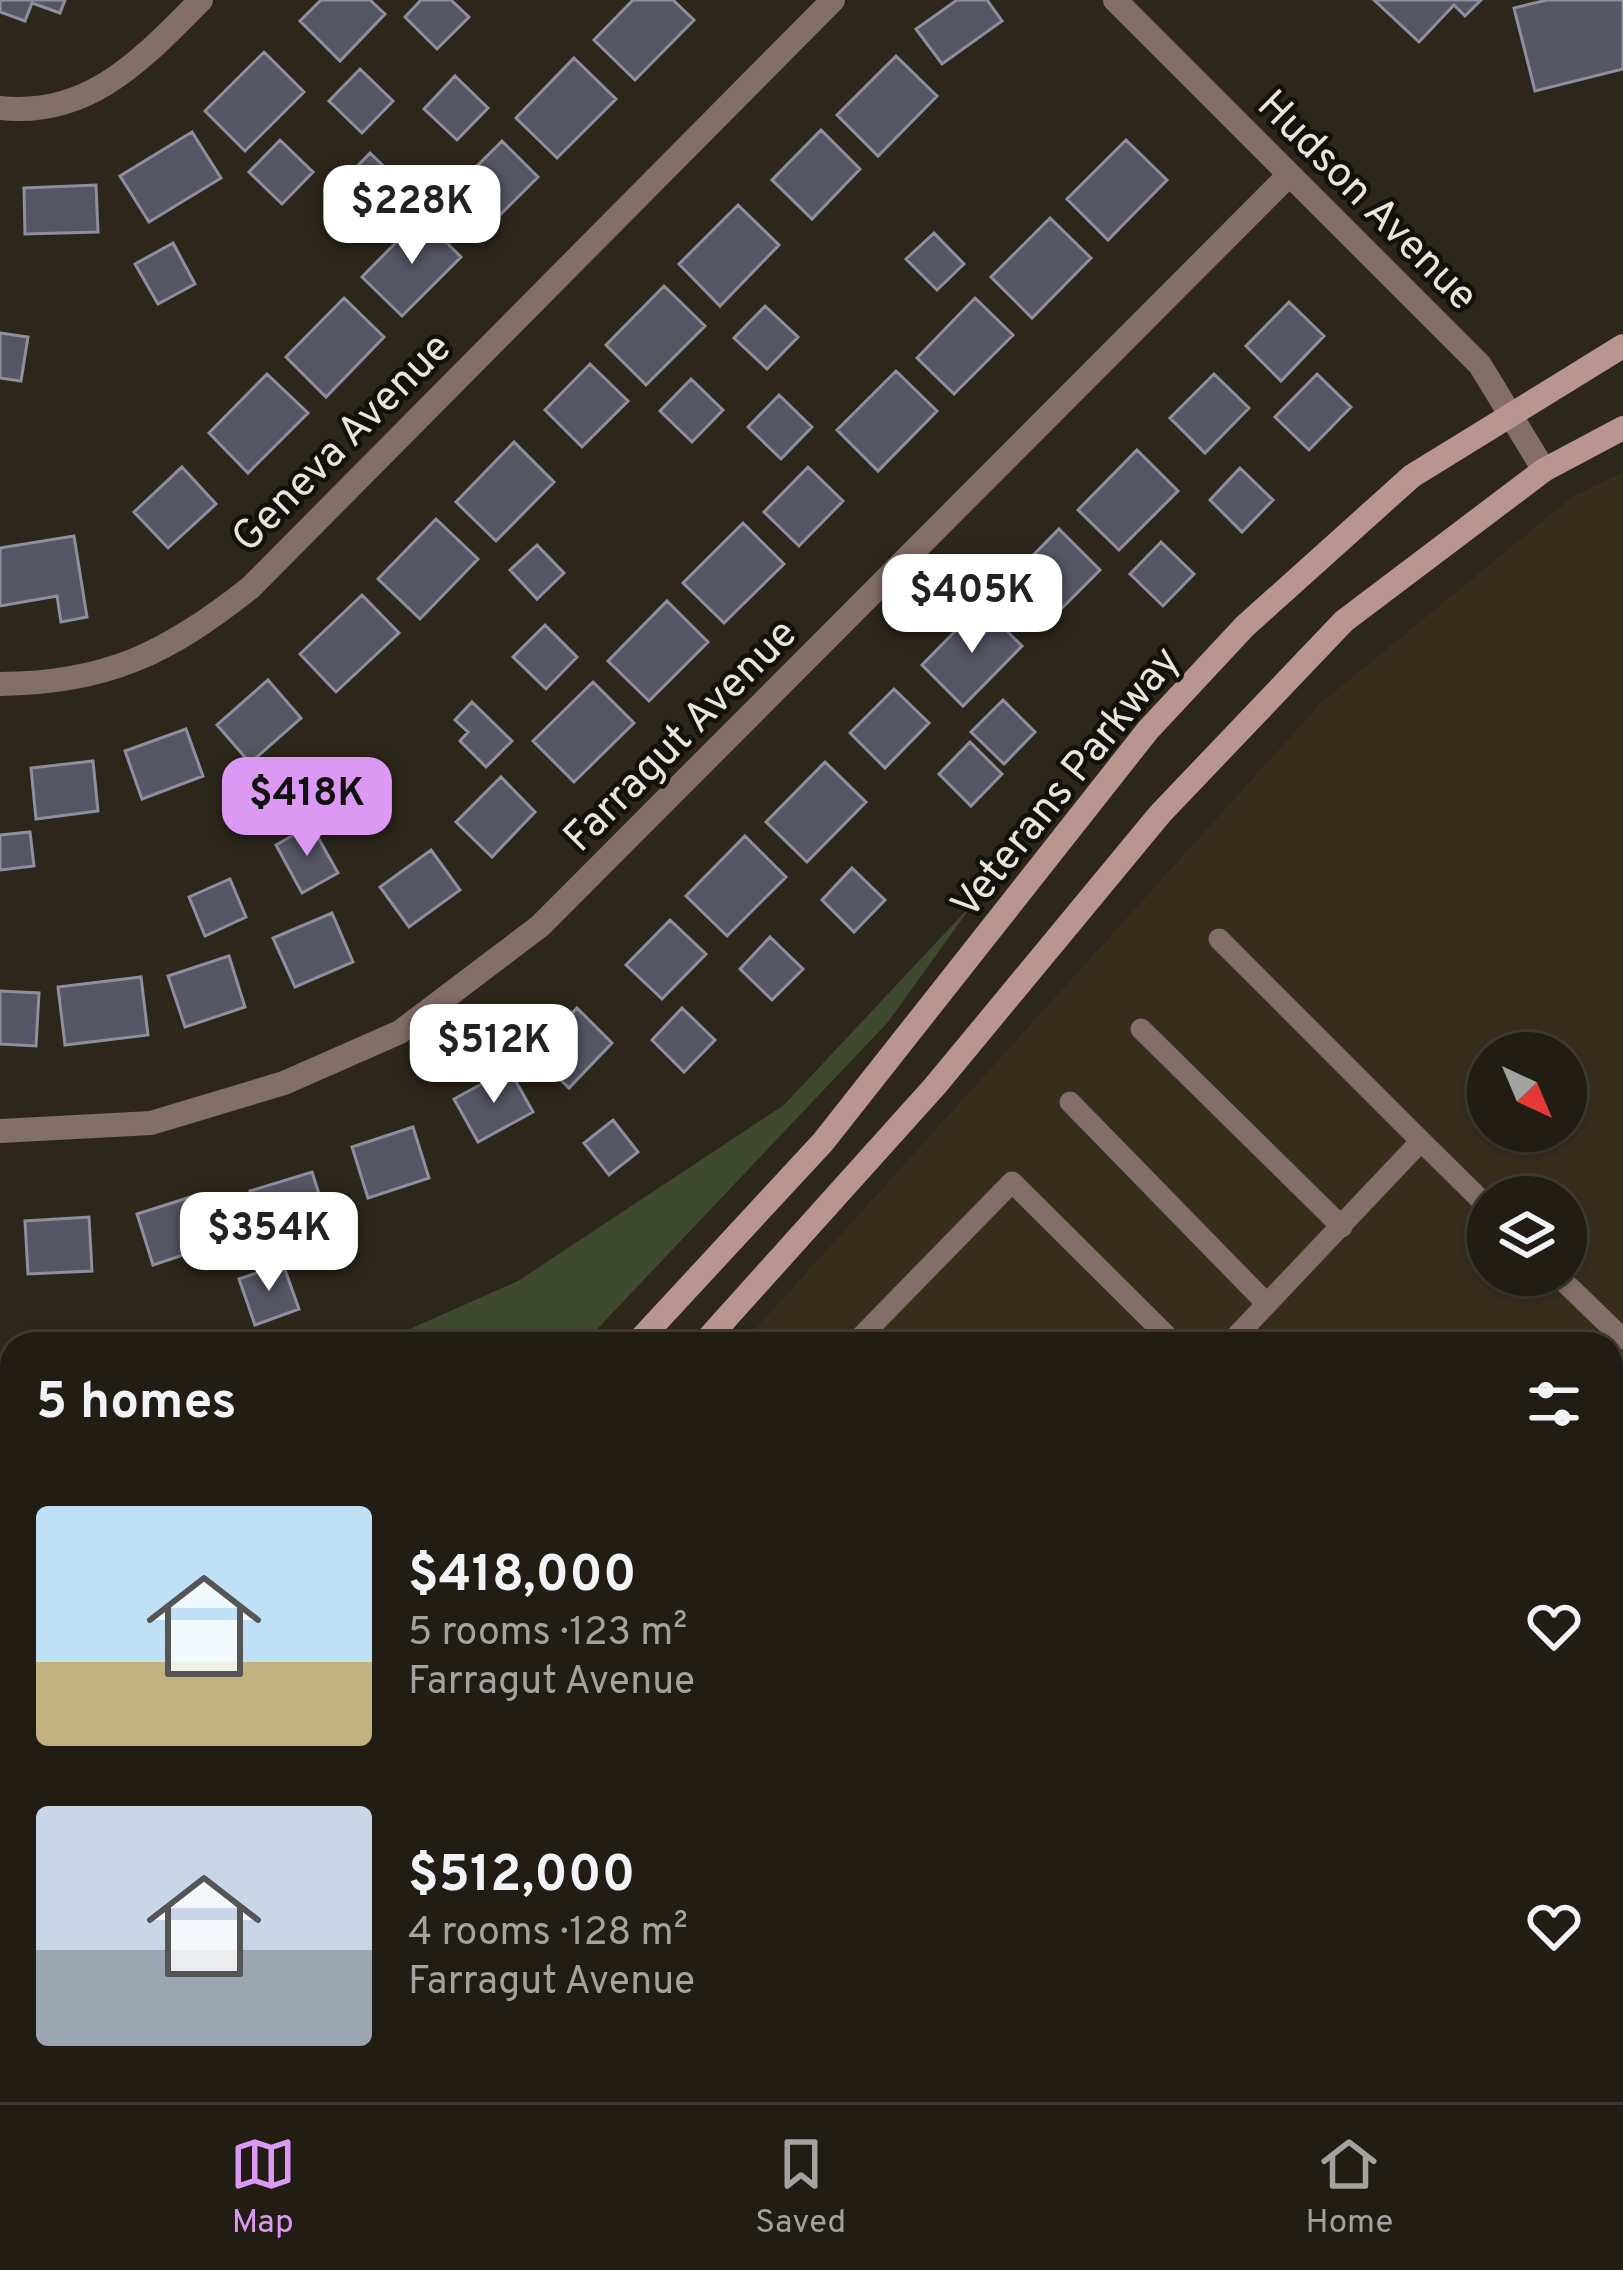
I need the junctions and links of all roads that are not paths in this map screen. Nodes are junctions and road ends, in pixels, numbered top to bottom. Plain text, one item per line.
1 (201, 0) edge
2 (833, 0) edge
3 (1115, 0) edge
4 (0, 108) edge
5 (1289, 175) junction
6 (1623, 346) edge
7 (1509, 412) junction
8 (1623, 428) edge
9 (1544, 470) junction
10 (0, 684) edge
11 (1219, 939) dead end
12 (1142, 1029) dead end
13 (1070, 1102) dead end
14 (0, 1131) edge
15 (1421, 1141) junction
16 (1467, 1186) edge
17 (1342, 1227) junction
18 (1578, 1296) edge
19 (1267, 1304) junction
20 (647, 1332) edge
21 (714, 1332) edge
22 (866, 1332) edge
23 (1163, 1332) edge
24 (1240, 1332) edge
25 (1615, 1332) edge

1 - 4 street
2 - 10 street, Geneva Avenue
3 - 5 street, Hudson Avenue
5 - 7 street, Hudson Avenue
5 - 14 street, Farragut Avenue
6 - 7 main road, Veterans Parkway
7 - 9 street, Hudson Avenue
7 - 20 main road, Veterans Parkway
8 - 9 main road
9 - 21 main road
11 - 15 lane
12 - 17 lane
13 - 19 lane
15 - 16 lane
15 - 17 lane
17 - 19 lane
18 - 25 lane
19 - 24 lane
22 - 23 lane

